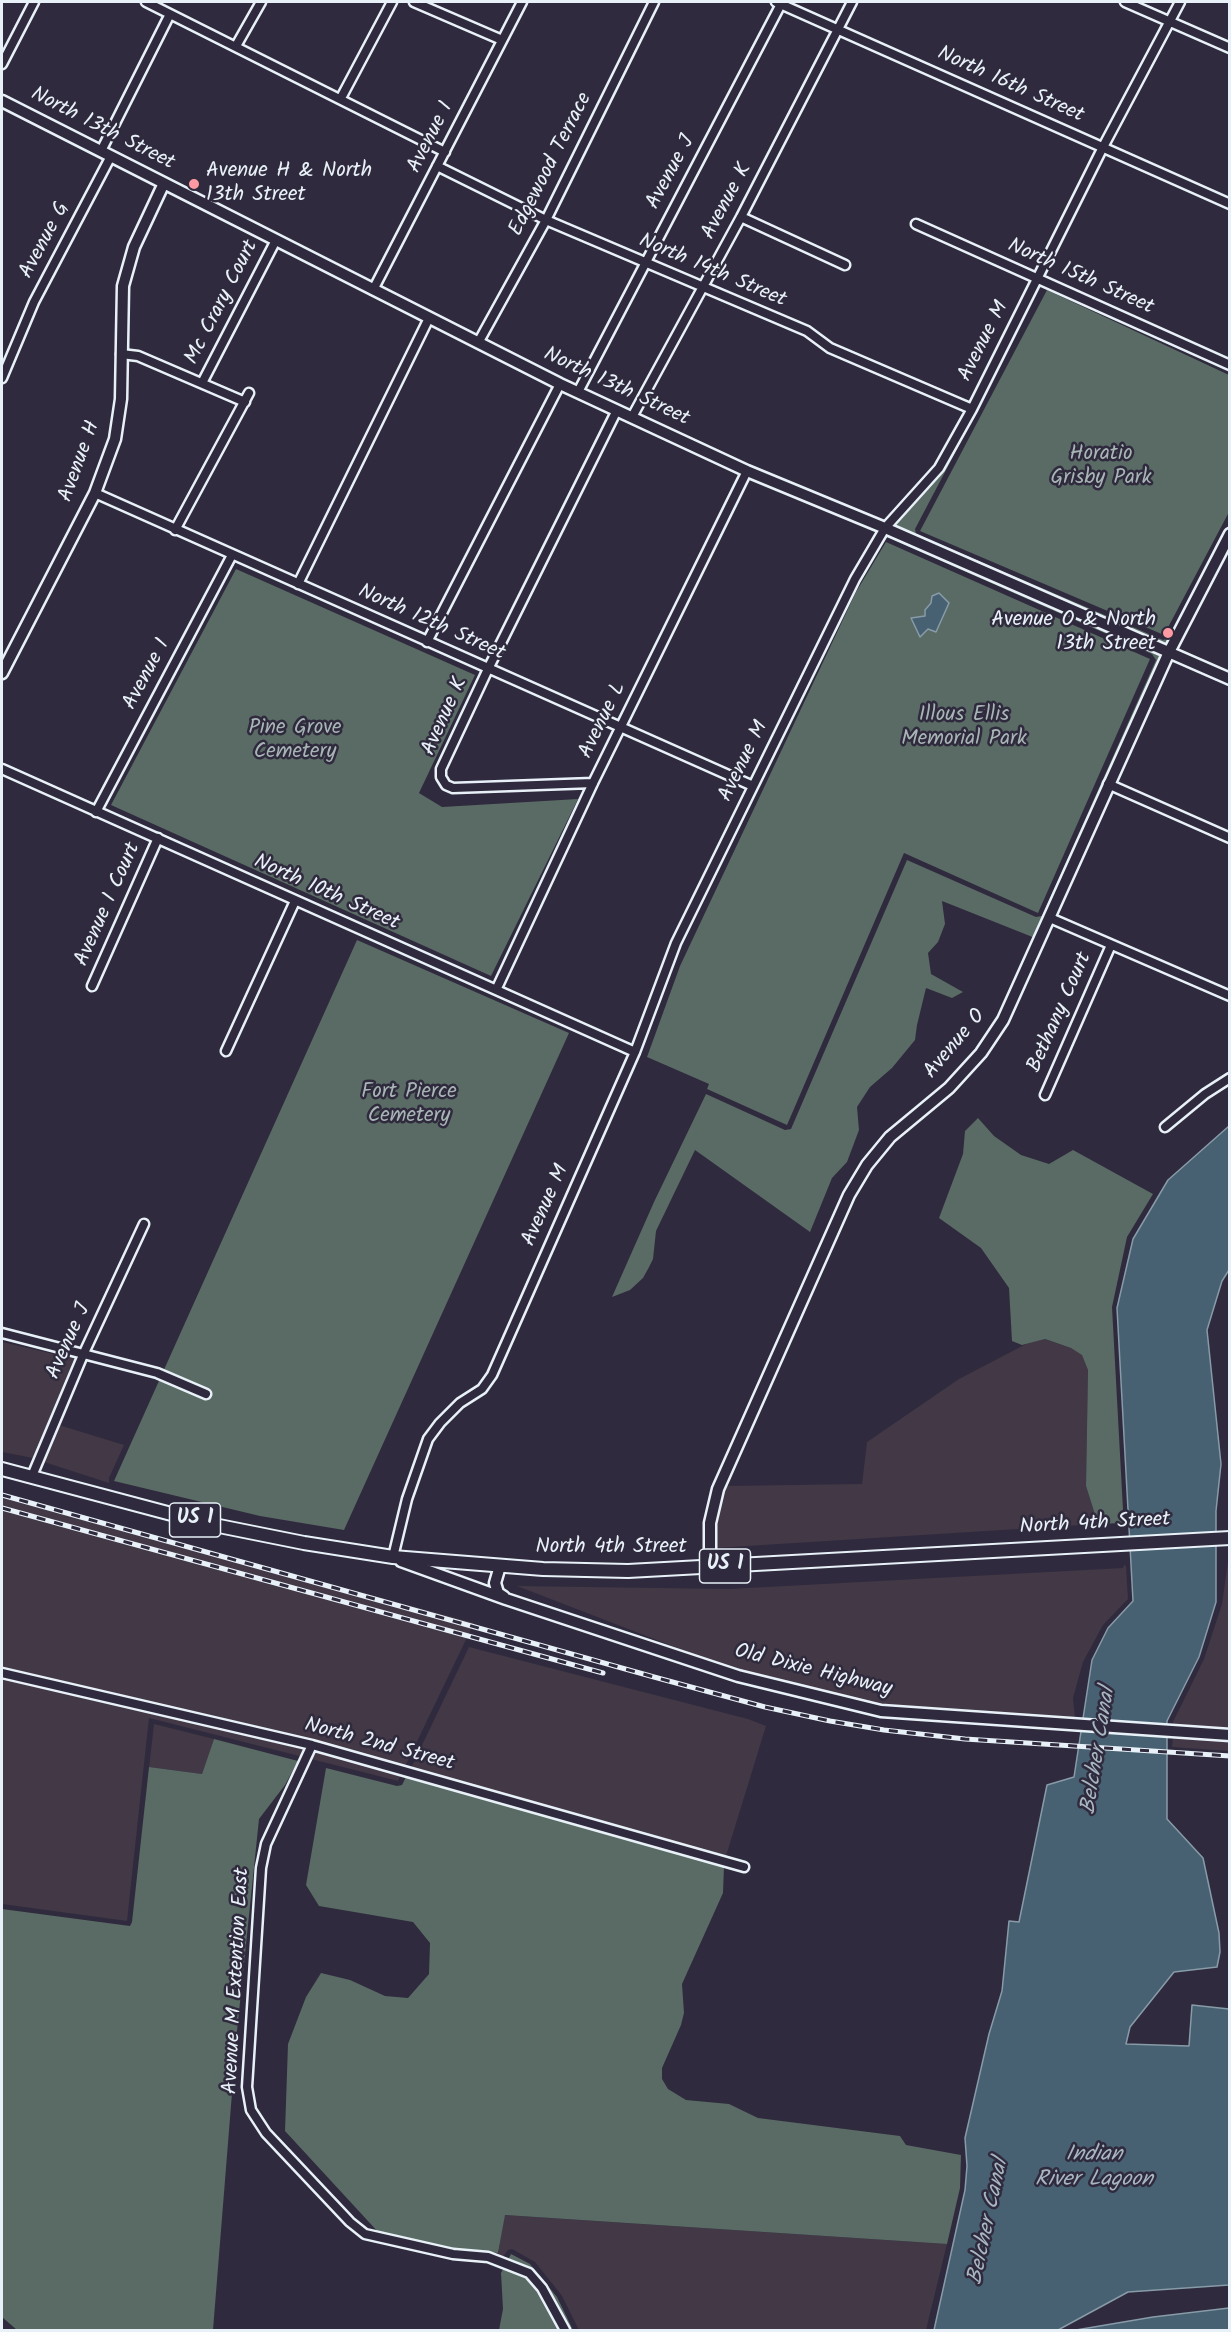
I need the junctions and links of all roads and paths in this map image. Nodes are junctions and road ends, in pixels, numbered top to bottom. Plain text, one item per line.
1 (34, 2) edge
2 (146, 2) edge
3 (261, 2) edge
4 (392, 2) edge
5 (414, 2) edge
6 (522, 2) edge
7 (654, 2) edge
8 (852, 2) edge
9 (1125, 2) edge
10 (1180, 2) edge
11 (779, 3) edge
12 (170, 14) junction
13 (1170, 21) junction
14 (837, 30) junction
15 (502, 40) junction
16 (236, 46) junction
17 (1230, 48) edge
18 (2, 64) edge
19 (341, 98) junction
20 (2, 101) edge
21 (1103, 147) junction
22 (445, 152) junction
23 (106, 153) junction
24 (437, 166) junction
25 (164, 183) junction
26 (1230, 204) edge
27 (741, 217) junction
28 (546, 220) junction
29 (916, 224) dead end
30 (276, 240) junction
31 (645, 264) junction
32 (845, 265) dead end
33 (1038, 278) junction
34 (703, 286) junction
35 (373, 290) junction
36 (429, 318) junction
37 (478, 343) junction
38 (121, 354) junction
39 (1230, 365) edge
40 (2, 378) edge
41 (202, 383) junction
42 (560, 384) junction
43 (578, 392) junction
44 (972, 409) junction
45 (617, 410) junction
46 (632, 417) junction
47 (747, 471) junction
48 (95, 493) junction
49 (885, 528) junction
50 (175, 530) junction
51 (1228, 540) edge
52 (232, 555) junction
53 (298, 584) junction
54 (427, 642) junction
55 (1169, 652) junction
56 (488, 669) junction
57 (2, 673) edge
58 (1230, 679) edge
59 (621, 727) junction
60 (2, 769) edge
61 (593, 783) junction
62 (1108, 784) junction
63 (753, 786) junction
64 (96, 812) junction
65 (158, 838) junction
66 (1230, 838) edge
67 (296, 901) junction
68 (1050, 918) junction
69 (1111, 945) junction
70 (92, 986) dead end
71 (497, 988) junction
72 (1230, 996) edge
73 (226, 1051) dead end
74 (635, 1052) junction
75 (1230, 1077) edge
76 (1045, 1095) dead end
77 (1165, 1127) dead end
78 (144, 1224) dead end
79 (2, 1334) edge
80 (83, 1355) junction
81 (206, 1394) dead end
82 (2, 1469) edge
83 (32, 1476) junction
84 (1230, 1538) edge
85 (393, 1557) junction
86 (501, 1566) junction
87 (710, 1567) junction
88 (506, 1599) junction
89 (2, 1673) edge
90 (1230, 1736) edge
91 (312, 1745) junction
92 (744, 1867) dead end
93 (565, 2331) edge

1 - 18 street
2 - 12 street
3 - 16 street
4 - 19 street
5 - 15 street
6 - 15 street, Avenue I
7 - 28 street, Edgewood Terrace
8 - 14 street, Avenue K
9 - 13 street
10 - 13 street, Avenue M
11 - 14 street, North 16th Street
11 - 31 street, Avenue J
12 - 16 street
12 - 23 street, Avenue G
13 - 17 street
13 - 21 street, Avenue M
14 - 21 street, North 16th Street
14 - 27 street, Avenue K
15 - 22 street, Avenue I
16 - 19 street
19 - 22 street
20 - 23 street, North 13th Street
21 - 26 street, North 16th Street
21 - 33 street, Avenue M
22 - 24 street, Avenue I
23 - 25 street, North 13th Street
23 - 40 street, Avenue G
24 - 28 street, North 14th Street
24 - 35 street, Avenue I
25 - 30 street, North 13th Street
25 - 38 street, Avenue H
27 - 32 street
27 - 34 street, Avenue K
28 - 31 street, North 14th Street
28 - 37 street, Edgewood Terrace
29 - 33 street, North 15th Street
30 - 35 street, North 13th Street
30 - 41 street, Mc Crary Court
31 - 34 street, North 14th Street
31 - 43 street, Avenue J
33 - 39 street, North 15th Street
33 - 44 street, Avenue M
34 - 44 street, North 14th Street
34 - 46 street, Avenue K
35 - 36 street, North 13th Street
36 - 37 street, North 13th Street
36 - 53 street
37 - 42 street, North 13th Street
38 - 41 street
38 - 48 street, Avenue H
41 - 50 street
42 - 43 street, North 13th Street
42 - 54 street
43 - 45 street, North 13th Street
44 - 49 street, Avenue M
45 - 46 street, North 13th Street
45 - 56 street, Avenue K
46 - 47 street, North 13th Street
47 - 49 street, North 13th Street
47 - 59 street, Avenue L
48 - 50 street, North 12th Street
48 - 57 street, Avenue H
49 - 55 street, North 13th Street
49 - 63 street, Avenue M
50 - 52 street, North 12th Street
51 - 55 street, Avenue O
52 - 53 street, North 12th Street
52 - 64 street, Avenue I
53 - 54 street, North 12th Street
54 - 56 street, North 12th Street
55 - 58 street, North 13th Street
55 - 62 street, Avenue O
56 - 59 street, North 12th Street
56 - 61 street, Avenue K
59 - 61 street, Avenue L
59 - 63 street, North 12th Street
60 - 64 street, North 10th Street
61 - 71 street, Avenue L
62 - 66 street
62 - 68 street, Avenue O
63 - 74 street, Avenue M
64 - 65 street, North 10th Street
65 - 67 street, North 10th Street
65 - 70 street, Avenue I Court
67 - 71 street, North 10th Street
67 - 73 street
68 - 69 street
68 - 87 street, Avenue O
69 - 72 street
69 - 76 street, Bethany Court
71 - 74 street, North 10th Street
74 - 85 street, Avenue M
75 - 77 street
78 - 80 street, Avenue J
79 - 80 street
80 - 81 street
80 - 83 street, Avenue J
82 - 83 main road, North 4th Street / US 1
83 - 85 main road, North 4th Street / US 1
84 - 87 main road, North 4th Street / US 1
85 - 86 main road, North 4th Street / US 1
85 - 88 street, Old Dixie Highway
86 - 87 main road, North 4th Street / US 1
86 - 88 street
88 - 90 street, Old Dixie Highway
89 - 91 street, North 2nd Street
91 - 92 street, North 2nd Street
91 - 93 street, Avenue M Extention East

